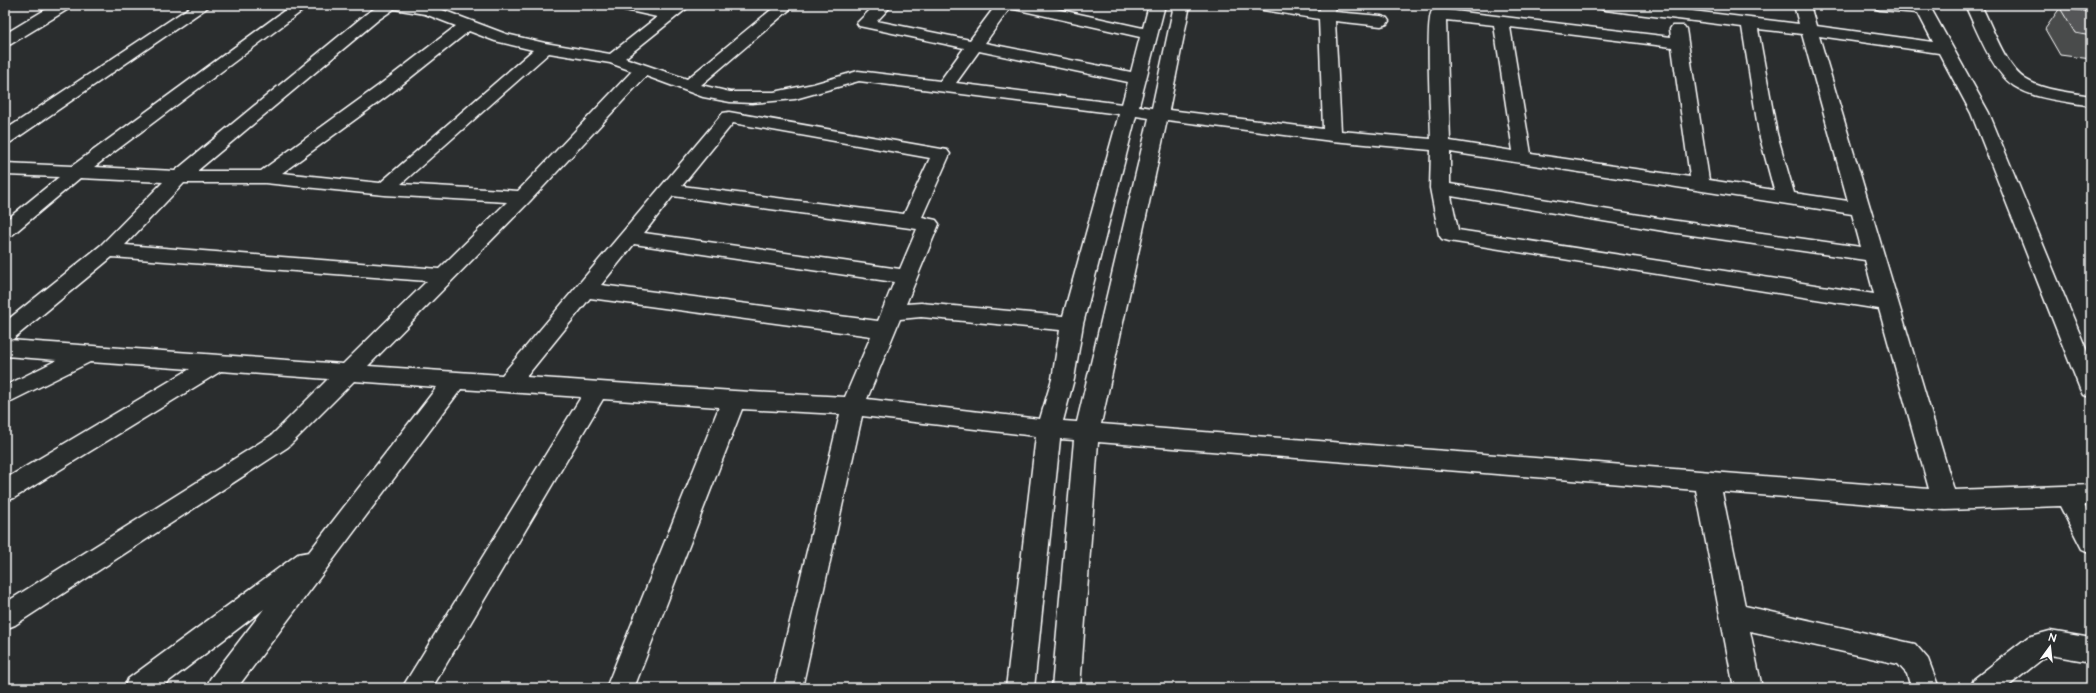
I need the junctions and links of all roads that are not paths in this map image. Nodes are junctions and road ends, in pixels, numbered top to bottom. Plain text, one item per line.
1 (64, 5) edge
2 (203, 5) edge
3 (302, 5) edge
4 (390, 5) edge
5 (397, 5) edge
6 (622, 5) edge
7 (683, 5) edge
8 (787, 5) edge
9 (884, 5) edge
10 (1004, 5) edge
11 (1016, 5) edge
12 (1156, 5) edge
13 (1182, 5) edge
14 (1263, 5) edge
15 (1605, 5) edge
16 (1802, 5) edge
17 (1880, 5) edge
18 (1973, 5) edge
19 (1922, 7) edge
20 (432, 8) edge
21 (1327, 10) edge
22 (1676, 14) junction
23 (670, 15) junction
24 (1381, 21) dead end
25 (1501, 22) junction
26 (1749, 22) junction
27 (466, 26) junction
28 (1810, 30) junction
29 (1150, 34) junction
30 (5, 41) edge
31 (1680, 44) junction
32 (976, 46) junction
33 (545, 48) junction
34 (1945, 49) junction
35 (613, 59) junction
36 (643, 69) junction
37 (1138, 79) junction
38 (689, 86) junction
39 (946, 86) junction
40 (2091, 101) edge
41 (1129, 111) junction
42 (1160, 115) junction
43 (1332, 136) junction
44 (5, 138) edge
45 (1442, 145) junction
46 (1522, 158) junction
47 (5, 170) edge
48 (75, 173) junction
49 (265, 177) junction
50 (179, 178) junction
51 (1700, 185) junction
52 (1440, 188) junction
53 (384, 190) junction
54 (669, 190) junction
55 (523, 197) junction
56 (1786, 198) junction
57 (1860, 209) junction
58 (910, 222) junction
59 (5, 231) edge
60 (630, 238) junction
61 (108, 250) junction
62 (1873, 255) junction
63 (445, 276) junction
64 (907, 276) junction
65 (586, 290) junction
66 (1887, 303) junction
67 (894, 308) junction
68 (1072, 324) junction
69 (885, 330) junction
70 (5, 334) edge
71 (5, 348) edge
72 (87, 354) junction
73 (218, 363) junction
74 (350, 373) junction
75 (455, 380) junction
76 (508, 384) junction
77 (2091, 389) edge
78 (597, 390) junction
79 (5, 396) edge
80 (734, 400) junction
81 (853, 406) junction
82 (1049, 429) junction
83 (1087, 432) junction
84 (1707, 481) junction
85 (5, 491) edge
86 (2079, 495) edge
87 (1945, 500) junction
88 (2091, 542) edge
89 (328, 546) junction
90 (1733, 615) junction
91 (5, 617) edge
92 (2091, 650) edge
93 (138, 688) edge
94 (220, 688) edge
95 (416, 688) edge
96 (620, 688) edge
97 (788, 688) edge
98 (1020, 688) edge
99 (1066, 688) edge
100 (1748, 688) edge
101 (1925, 688) edge
102 (1984, 688) edge

1 - 30 street
2 - 44 street
3 - 48 street
4 - 50 street
5 - 20 street
6 - 23 street
7 - 23 street
8 - 38 street
9 - 32 street
10 - 32 street
11 - 29 street
12 - 29 street
13 - 42 street
14 - 21 street
15 - 22 street
16 - 28 street
17 - 19 street
18 - 40 street
19 - 34 street
20 - 27 street
21 - 24 street
21 - 43 street
22 - 26 street
22 - 31 street
23 - 35 street
25 - 31 street
25 - 45 street
25 - 46 street
26 - 28 street
26 - 56 street
27 - 33 street
27 - 49 street
28 - 34 street
28 - 57 street
29 - 37 street
31 - 51 street
32 - 37 street
32 - 39 street
33 - 35 street
33 - 53 street
34 - 77 street
35 - 36 street
36 - 38 street
36 - 55 street
37 - 41 street
38 - 39 street
39 - 41 street
41 - 42 street
41 - 68 street
42 - 43 street
42 - 83 street
43 - 45 street
45 - 46 street
45 - 52 street
46 - 51 street
47 - 48 street
48 - 50 street
48 - 59 street
49 - 50 street
49 - 53 street
50 - 61 street
51 - 56 street
52 - 62 street
52 - 66 street
53 - 55 street
54 - 58 street
54 - 58 street
54 - 60 street
55 - 63 street
56 - 57 street
57 - 62 street
58 - 64 street
60 - 64 street
60 - 65 street
61 - 63 street
61 - 70 street
62 - 66 street
63 - 74 street
64 - 67 street
65 - 69 street
65 - 76 street
66 - 87 street
67 - 68 street
67 - 69 street
68 - 82 street
69 - 81 street
71 - 72 street
72 - 73 street
72 - 79 street
73 - 74 street
73 - 85 street
74 - 75 street
74 - 91 street
75 - 76 street
75 - 89 street
76 - 78 street
78 - 80 street
78 - 95 street
80 - 81 street
80 - 96 street
81 - 82 street
81 - 97 street
82 - 83 street
82 - 98 street
83 - 84 street
83 - 99 street
84 - 87 street
84 - 90 street
86 - 87 street
86 - 88 street
89 - 93 street
89 - 94 street
90 - 100 street
90 - 101 street
92 - 102 street

